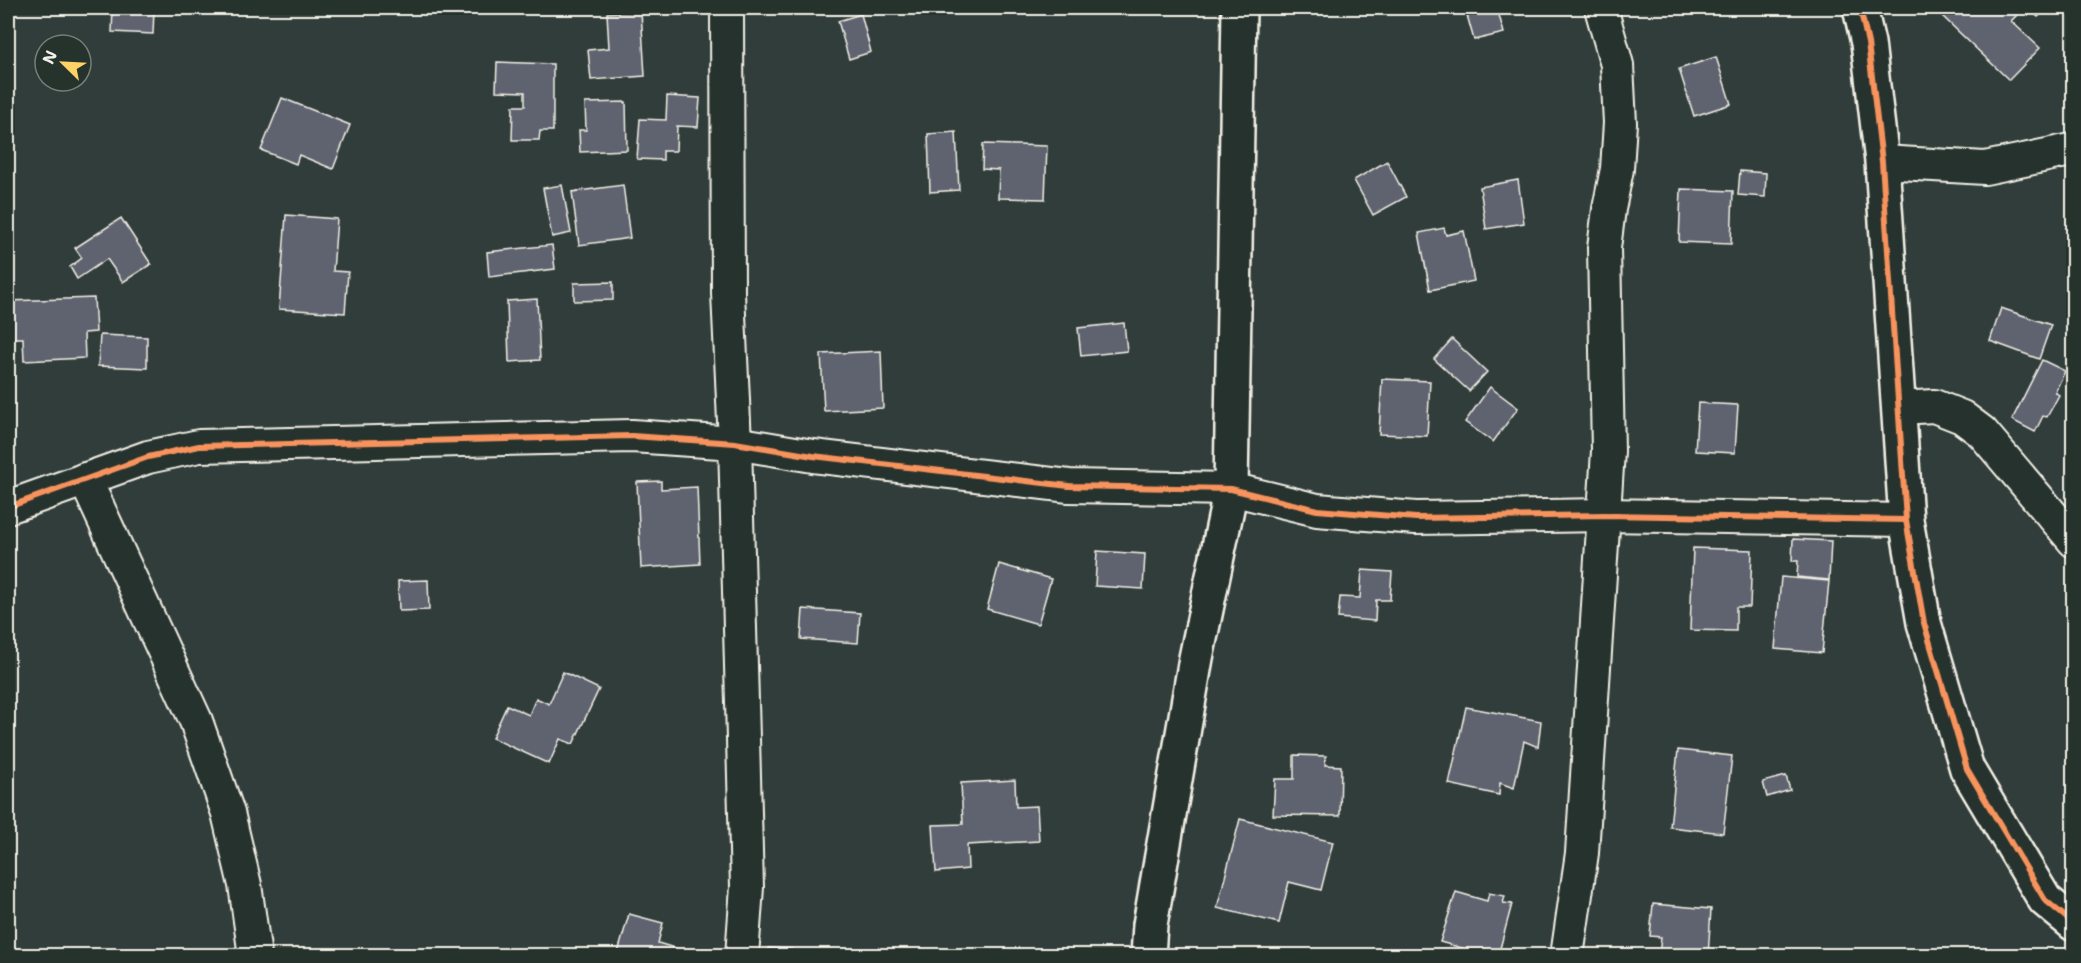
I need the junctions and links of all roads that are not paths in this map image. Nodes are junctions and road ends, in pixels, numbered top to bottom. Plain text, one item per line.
1 (727, 8) edge
2 (1239, 8) edge
3 (1601, 8) edge
4 (1860, 8) edge
5 (2073, 151) edge
6 (1882, 162) junction
7 (1899, 408) junction
8 (735, 443) junction
9 (85, 479) junction
10 (1231, 489) junction
11 (8, 507) edge
12 (1604, 515) junction
13 (1906, 520) junction
14 (2073, 541) edge
15 (2073, 924) edge
16 (255, 956) edge
17 (742, 956) edge
18 (1148, 956) edge
19 (1567, 956) edge

1 - 8 street
2 - 10 street
3 - 12 street
4 - 6 street
5 - 6 street
6 - 7 street
7 - 13 street
7 - 14 street
8 - 9 street
8 - 10 street
8 - 17 street
9 - 11 street
9 - 16 street
10 - 12 street
10 - 18 street
12 - 13 street
12 - 19 street
13 - 15 street

